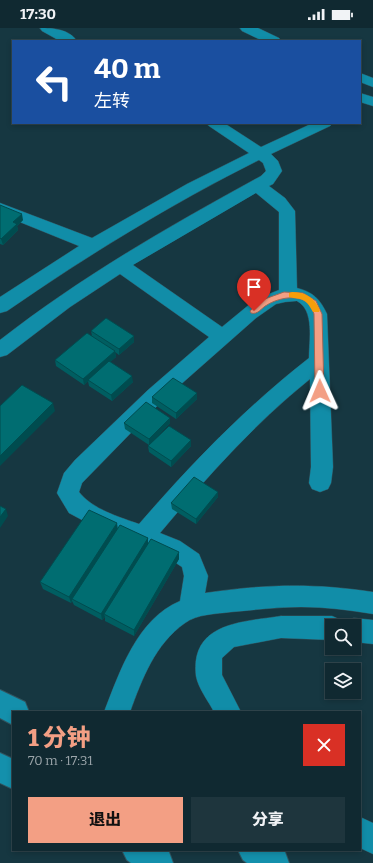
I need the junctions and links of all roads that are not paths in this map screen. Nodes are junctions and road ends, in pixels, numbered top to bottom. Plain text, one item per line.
1 (47, 28) edge
2 (248, 28) edge
3 (68, 40) edge
4 (272, 40) edge
5 (361, 77) edge
6 (373, 83) edge
7 (216, 124) edge
8 (323, 124) edge
9 (260, 152) junction
10 (257, 185) junction
11 (0, 208) edge
12 (92, 244) junction
13 (120, 266) junction
14 (288, 295) junction
15 (0, 306) edge
16 (222, 337) junction
17 (0, 350) edge
18 (319, 361) junction
19 (320, 483) dead end
20 (143, 536) junction
21 (373, 603) edge
22 (191, 609) junction
23 (325, 628) edge
24 (361, 631) edge
25 (373, 632) edge
26 (0, 703) edge
27 (13, 711) edge
28 (117, 711) edge
29 (227, 711) edge
30 (0, 767) edge
31 (12, 774) edge
32 (361, 832) edge
33 (373, 840) edge
34 (139, 851) edge
35 (255, 851) edge
36 (158, 863) edge
37 (274, 863) edge

1 - 3 street
2 - 4 street
5 - 6 street
7 - 9 street
8 - 9 street
9 - 10 street
9 - 12 street
10 - 13 street
10 - 14 street
11 - 12 street
12 - 15 street
13 - 16 street
13 - 17 street
14 - 16 street
14 - 18 street
16 - 20 street
18 - 19 street
18 - 20 street
20 - 22 street
21 - 22 street
22 - 28 street
23 - 29 street
24 - 25 street
26 - 27 main road
30 - 31 main road
32 - 33 street
34 - 36 main road
35 - 37 main road

